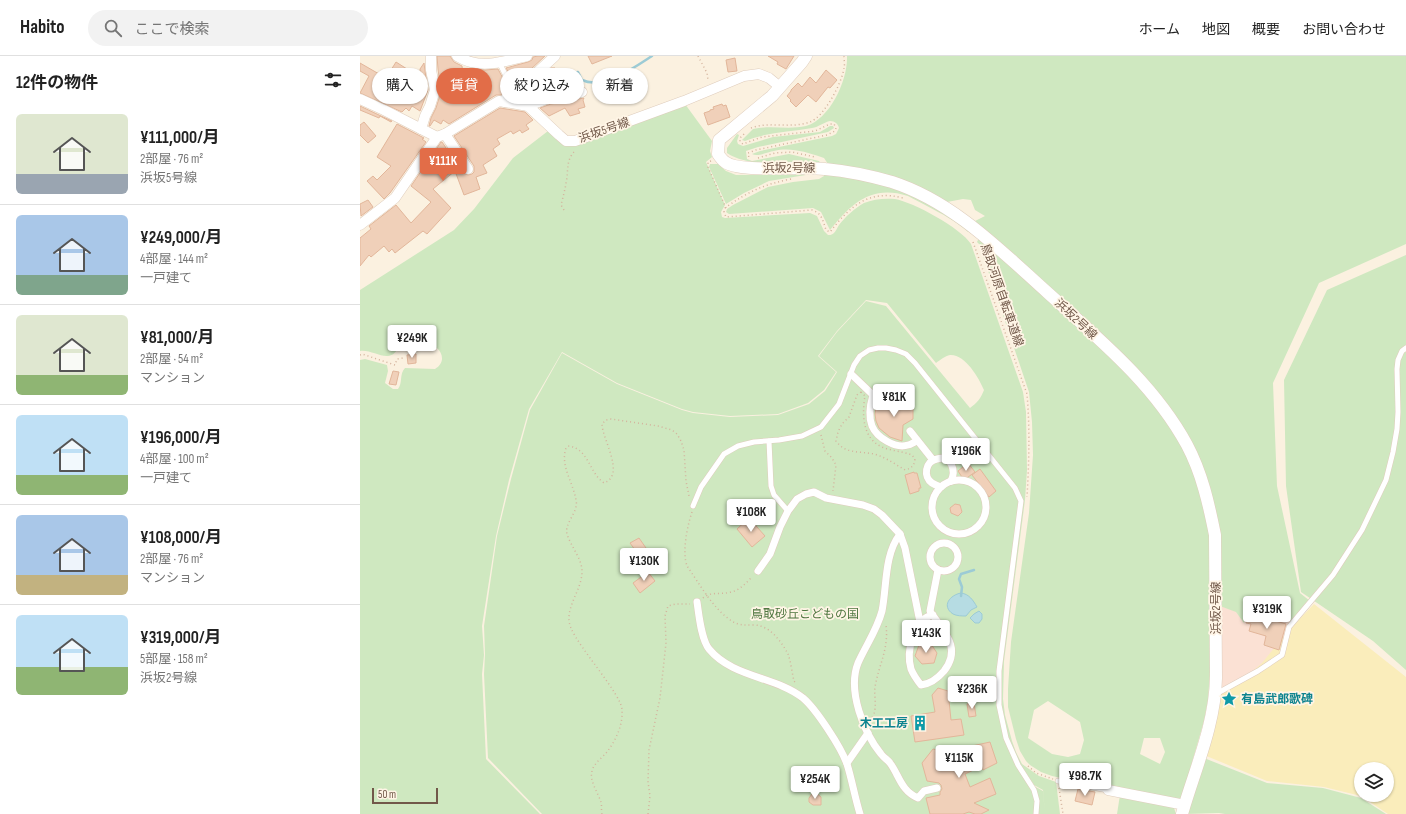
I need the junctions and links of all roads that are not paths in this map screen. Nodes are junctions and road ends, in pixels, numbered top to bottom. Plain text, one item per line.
1 (433, 56) edge
2 (456, 56) edge
3 (527, 56) edge
4 (555, 56) edge
5 (806, 56) edge
6 (506, 60) edge
7 (542, 68) edge
8 (780, 87) junction
9 (360, 99) edge
10 (500, 101) edge
11 (516, 104) edge
12 (533, 104) edge
13 (528, 106) junction
14 (421, 129) junction
15 (441, 136) junction
16 (468, 169) dead end
17 (360, 225) edge
18 (1406, 348) edge
19 (851, 374) junction
20 (910, 431) dead end
21 (769, 441) junction
22 (916, 441) junction
23 (933, 460) junction
24 (951, 482) junction
25 (941, 487) junction
26 (693, 506) road end
27 (788, 511) junction
28 (950, 533) junction
29 (900, 534) junction
30 (947, 543) junction
31 (938, 570) junction
32 (758, 571) road end
33 (696, 602) road end
34 (933, 615) junction
35 (920, 622) junction
36 (1215, 695) junction
37 (868, 734) junction
38 (847, 763) junction
39 (1058, 781) road end
40 (936, 788) dead end
41 (1108, 790) joint
42 (1183, 810) edge
43 (860, 814) edge
44 (1036, 814) edge

1 - 14 street
2 - 6 street
3 - 6 street
4 - 7 street
5 - 8 street
8 - 13 street, 浜坂5号線
8 - 36 street, 浜坂2号線
9 - 14 street
10 - 15 street
11 - 13 street
12 - 13 street
14 - 15 street
15 - 16 street
15 - 17 street
18 - 36 lane
19 - 21 lane
19 - 22 street
19 - 44 lane
20 - 22 street
21 - 26 lane
21 - 27 lane
22 - 23 street
23 - 24 street
23 - 25 street
24 - 25 street
24 - 28 street
25 - 28 street
27 - 29 street
27 - 32 street
28 - 30 street
29 - 35 street
29 - 37 street
30 - 31 street
30 - 31 street
31 - 34 street
33 - 38 street
34 - 35 street
34 - 35 street
36 - 42 street, 浜坂2号線
37 - 38 street
37 - 40 street
38 - 43 street
39 - 41 lane
41 - 42 street

